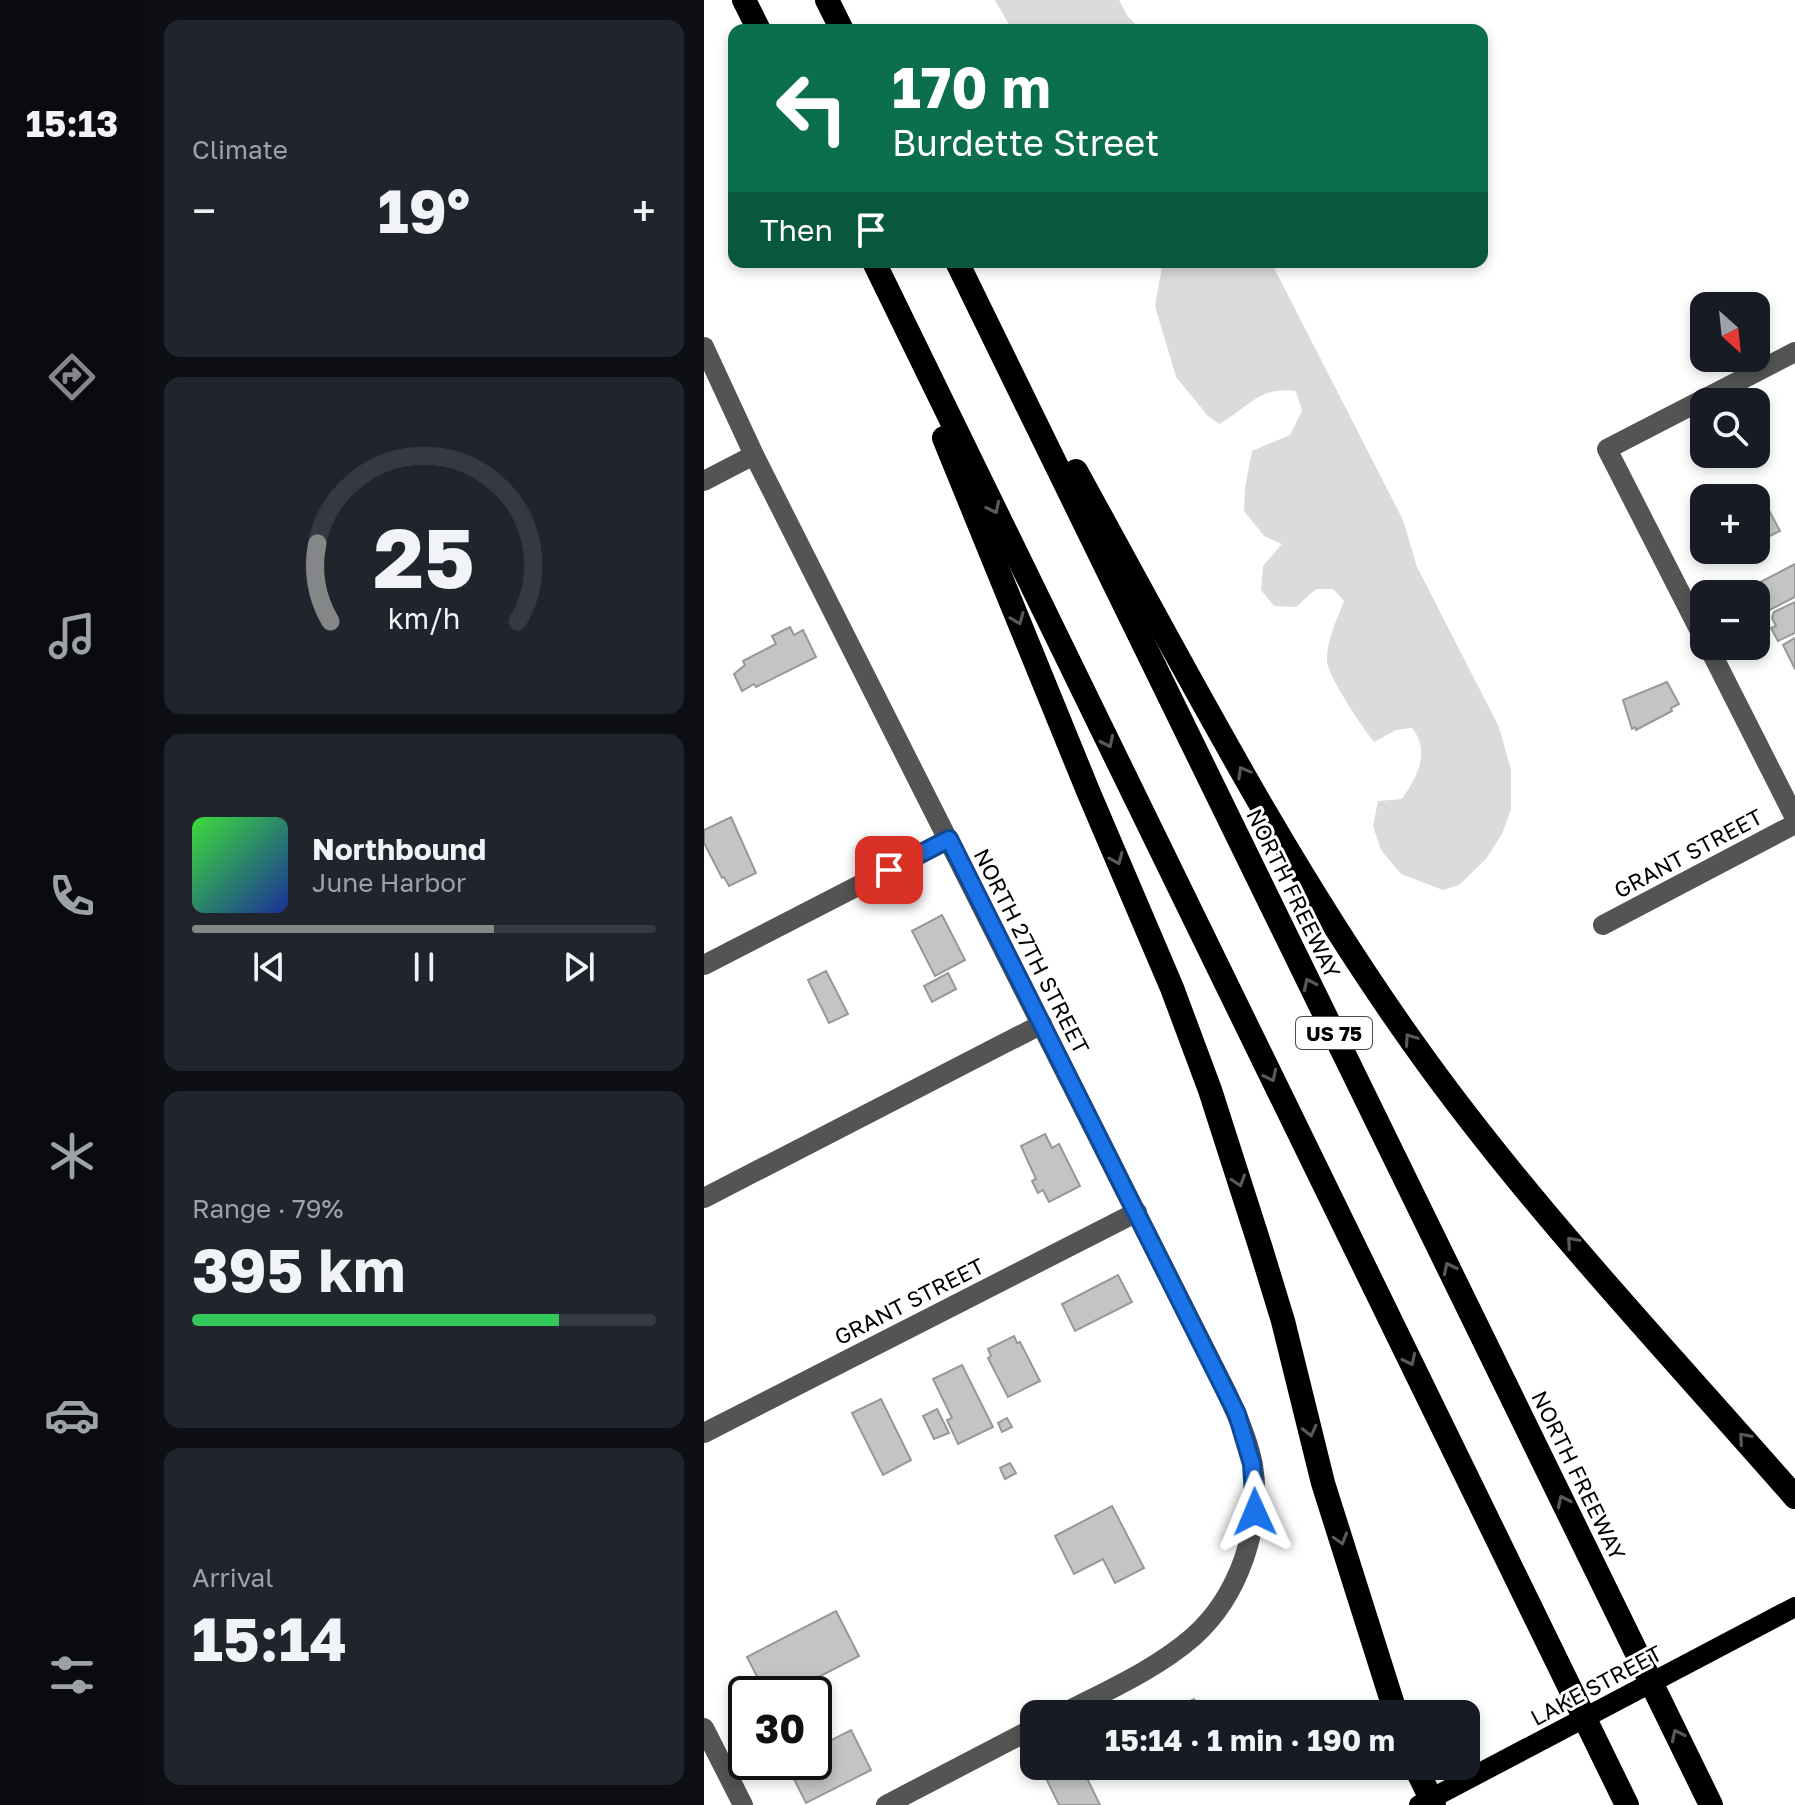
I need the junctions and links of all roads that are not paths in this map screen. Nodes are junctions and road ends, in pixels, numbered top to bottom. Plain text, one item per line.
1 (744, 0) edge
2 (827, 0) edge
3 (756, 24) edge
4 (839, 24) edge
5 (875, 268) edge
6 (876, 268) edge
7 (962, 268) edge
8 (962, 268) edge
9 (704, 347) edge
10 (1795, 352) edge
11 (754, 455) junction
12 (704, 481) edge
13 (1690, 612) edge
14 (1715, 660) edge
15 (1795, 821) edge
16 (949, 839) junction
17 (1603, 925) dead end
18 (704, 965) edge
19 (1042, 1024) junction
20 (704, 1198) edge
21 (1137, 1212) junction
22 (704, 1433) edge
23 (1795, 1497) edge
24 (1795, 1607) edge
25 (1088, 1700) edge
26 (1392, 1700) edge
27 (704, 1728) edge
28 (1020, 1735) edge
29 (1420, 1780) edge
30 (1427, 1803) edge
31 (743, 1805) edge
32 (886, 1805) edge
33 (1627, 1805) edge
34 (1711, 1805) edge

1 - 3 highway
2 - 4 highway
5 -> 26 highway
6 -> 33 highway
23 -> 7 highway
34 -> 8 highway, NORTH FREEWAY / US 75
9 - 11 street, NORTH 27TH STREET
10 - 13 street
11 - 12 street
11 - 16 street, NORTH 27TH STREET
14 - 15 street
15 - 17 street, GRANT STREET
16 - 18 street
16 - 19 street, NORTH 27TH STREET
19 - 20 street
19 - 21 street, NORTH 27TH STREET
21 - 22 street, GRANT STREET
21 - 25 street, NORTH 27TH STREET
24 - 30 main road, LAKE STREET
27 - 31 street
28 - 32 street
29 - 30 highway

